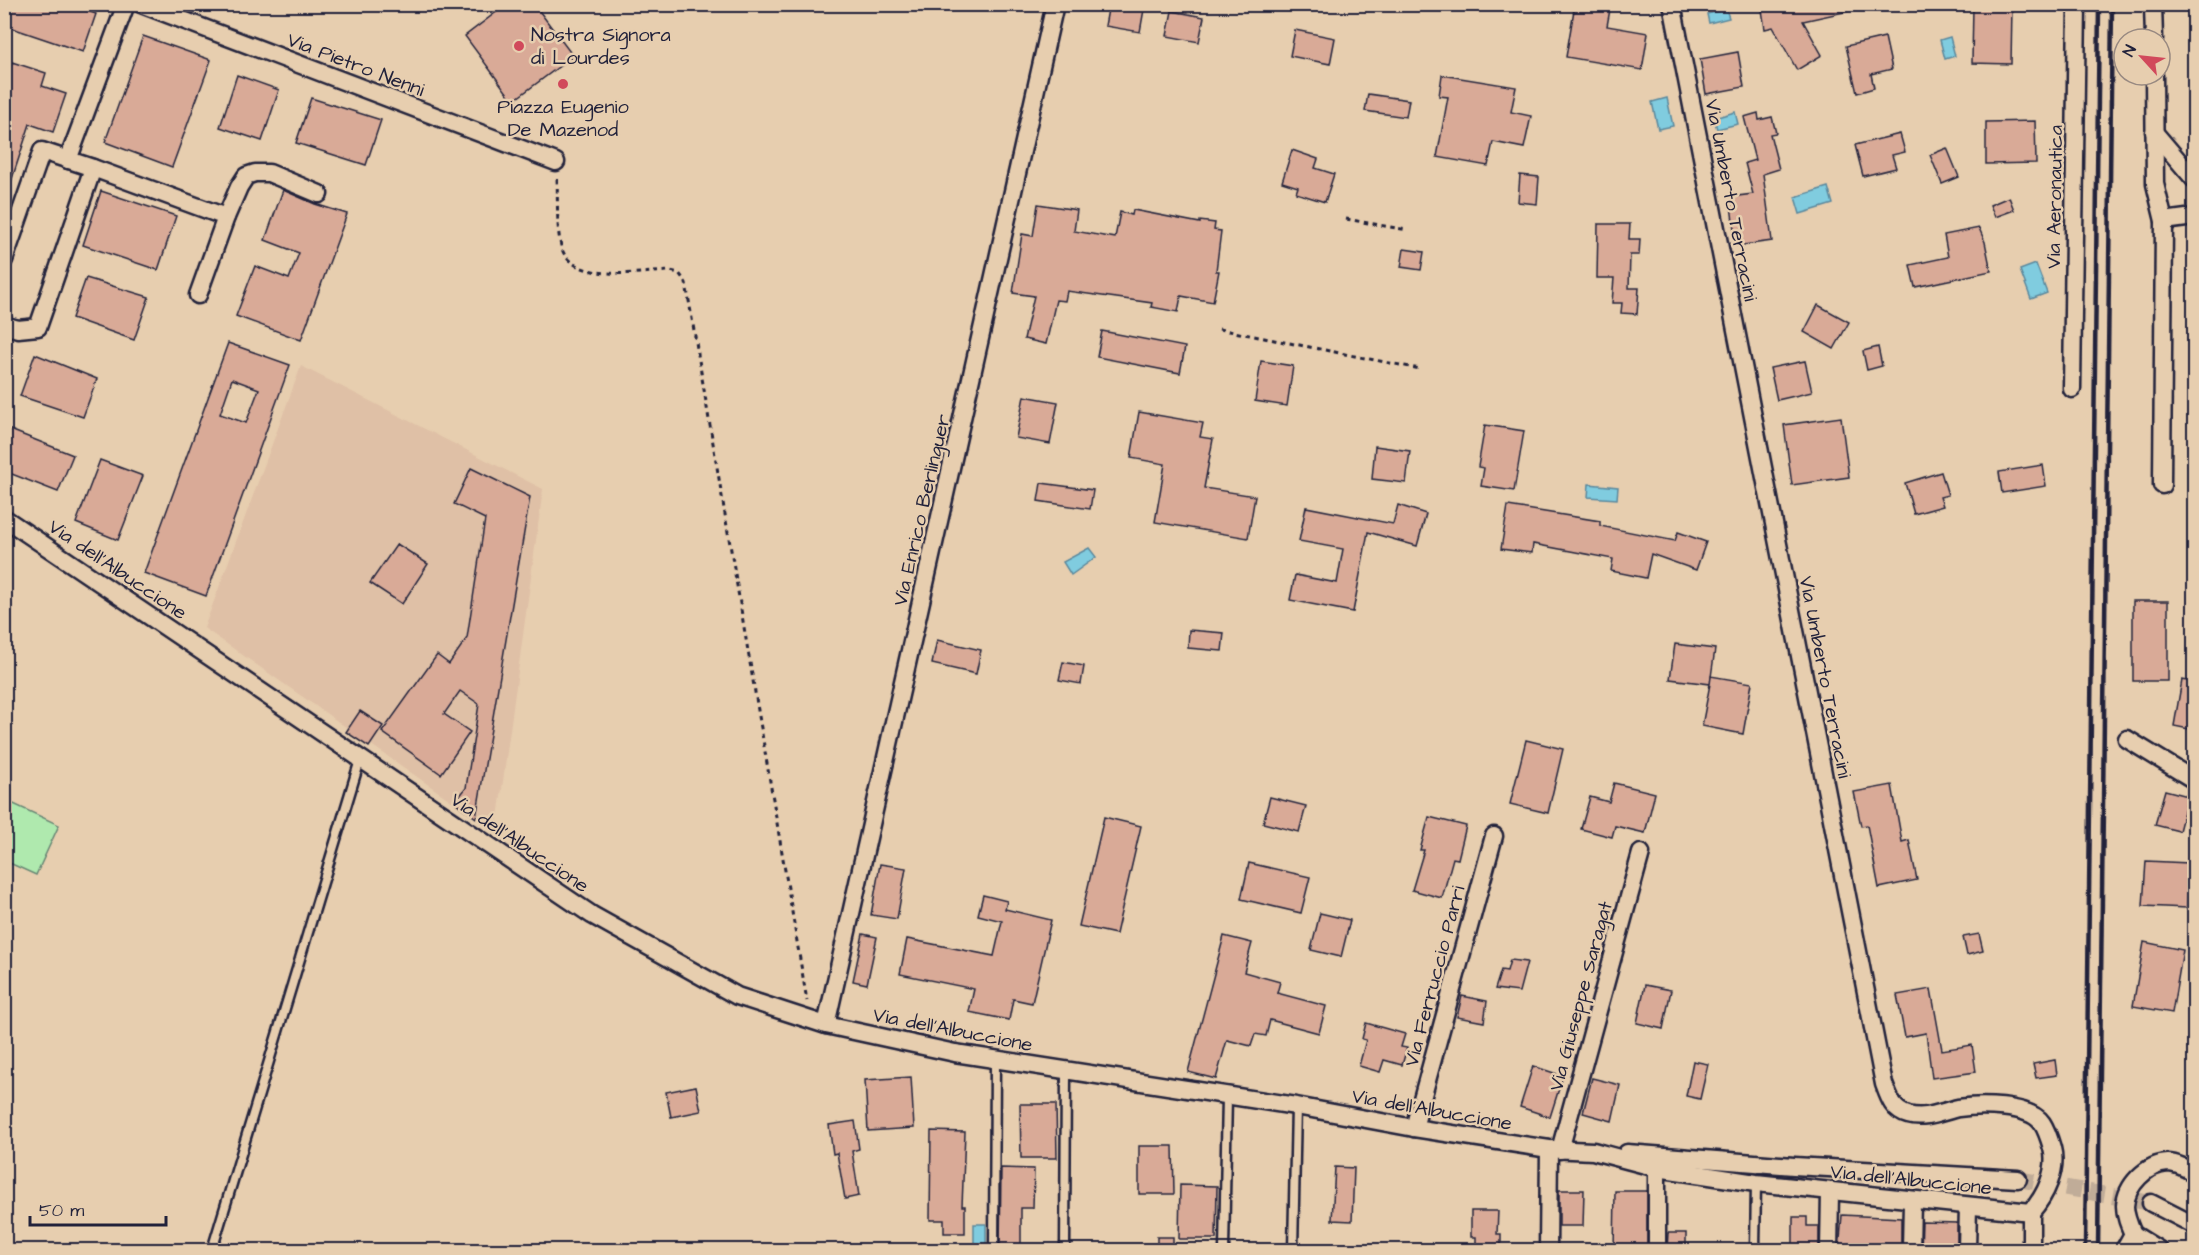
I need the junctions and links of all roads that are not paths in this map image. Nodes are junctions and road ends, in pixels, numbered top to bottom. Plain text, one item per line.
1 (126, 4) edge
2 (141, 4) edge
3 (1055, 4) edge
4 (1672, 4) edge
5 (2078, 4) edge
6 (2153, 4) edge
7 (2154, 27) edge
8 (2154, 87) edge
9 (2154, 132) junction
10 (68, 160) junction
11 (556, 162) road end
12 (91, 174) junction
13 (2194, 179) edge
14 (319, 194) dead end
15 (2194, 217) edge
16 (2164, 221) junction
17 (224, 222) junction
18 (4, 260) edge
19 (198, 296) dead end
20 (5, 327) edge
21 (2073, 389) dead end
22 (2162, 485) dead end
23 (4, 518) edge
24 (2127, 739) dead end
25 (360, 760) junction
26 (2194, 780) edge
27 (1494, 836) dead end
28 (1641, 853) dead end
29 (818, 1023) junction
30 (995, 1059) junction
31 (1066, 1071) junction
32 (1227, 1096) junction
33 (1296, 1106) junction
34 (1414, 1128) junction
35 (1555, 1150) junction
36 (1593, 1151) junction
37 (1657, 1168) junction
38 (2194, 1173) edge
39 (2018, 1179) tunnel mouth
40 (1756, 1183) junction
41 (1830, 1192) junction
42 (1912, 1201) junction
43 (2151, 1203) tunnel mouth
44 (1968, 1206) junction
45 (2031, 1212) junction
46 (2194, 1225) edge
47 (2133, 1234) junction
48 (212, 1251) edge
49 (994, 1251) edge
50 (1065, 1251) edge
51 (1224, 1251) edge
52 (1293, 1251) edge
53 (1548, 1251) edge
54 (1657, 1251) edge
55 (1755, 1251) edge
56 (1829, 1251) edge
57 (1911, 1251) edge
58 (1967, 1251) edge
59 (2031, 1251) edge
60 (2124, 1251) edge
61 (2159, 1251) edge

1 - 10 street
2 - 11 street, Via Pietro Nenni
3 - 29 street, Via Enrico Berlinguer
4 - 45 street, Via Umberto Terracini
5 - 21 street, Via Aeronautica
6 - 7 street
8 - 9 street
9 - 13 street
9 - 16 street
10 - 12 street
10 - 18 street
12 - 17 street
12 - 20 street
14 - 17 street
15 - 16 street
16 - 22 street
17 - 19 street
23 - 25 street, Via dell'Albuccione
24 - 26 street
25 - 29 street, Via dell'Albuccione
25 - 48 lane
27 - 34 street, Via Ferruccio Parri
28 - 35 street, Via Giuseppe Saragat
29 - 30 street, Via dell'Albuccione
30 - 31 street, Via dell'Albuccione
30 - 49 lane
31 - 32 street, Via dell'Albuccione
31 - 50 lane
32 - 33 street, Via dell'Albuccione
32 - 51 lane
33 - 34 street, Via dell'Albuccione
33 - 52 lane
34 - 35 street, Via dell'Albuccione
35 - 36 street, Via dell'Albuccione
35 - 53 street, Via Giuseppe Saragat
36 - 37 street, Via dell'Albuccione
36 - 39 street
37 - 40 street, Via dell'Albuccione
37 - 54 street
38 - 47 street
40 - 41 street, Via dell'Albuccione
40 - 55 lane
41 - 42 street, Via dell'Albuccione
41 - 56 street
42 - 44 street, Via dell'Albuccione
42 - 57 street
43 - 46 street
44 - 45 street, Via dell'Albuccione
44 - 58 street
45 - 59 street
47 - 60 street
47 - 61 street

